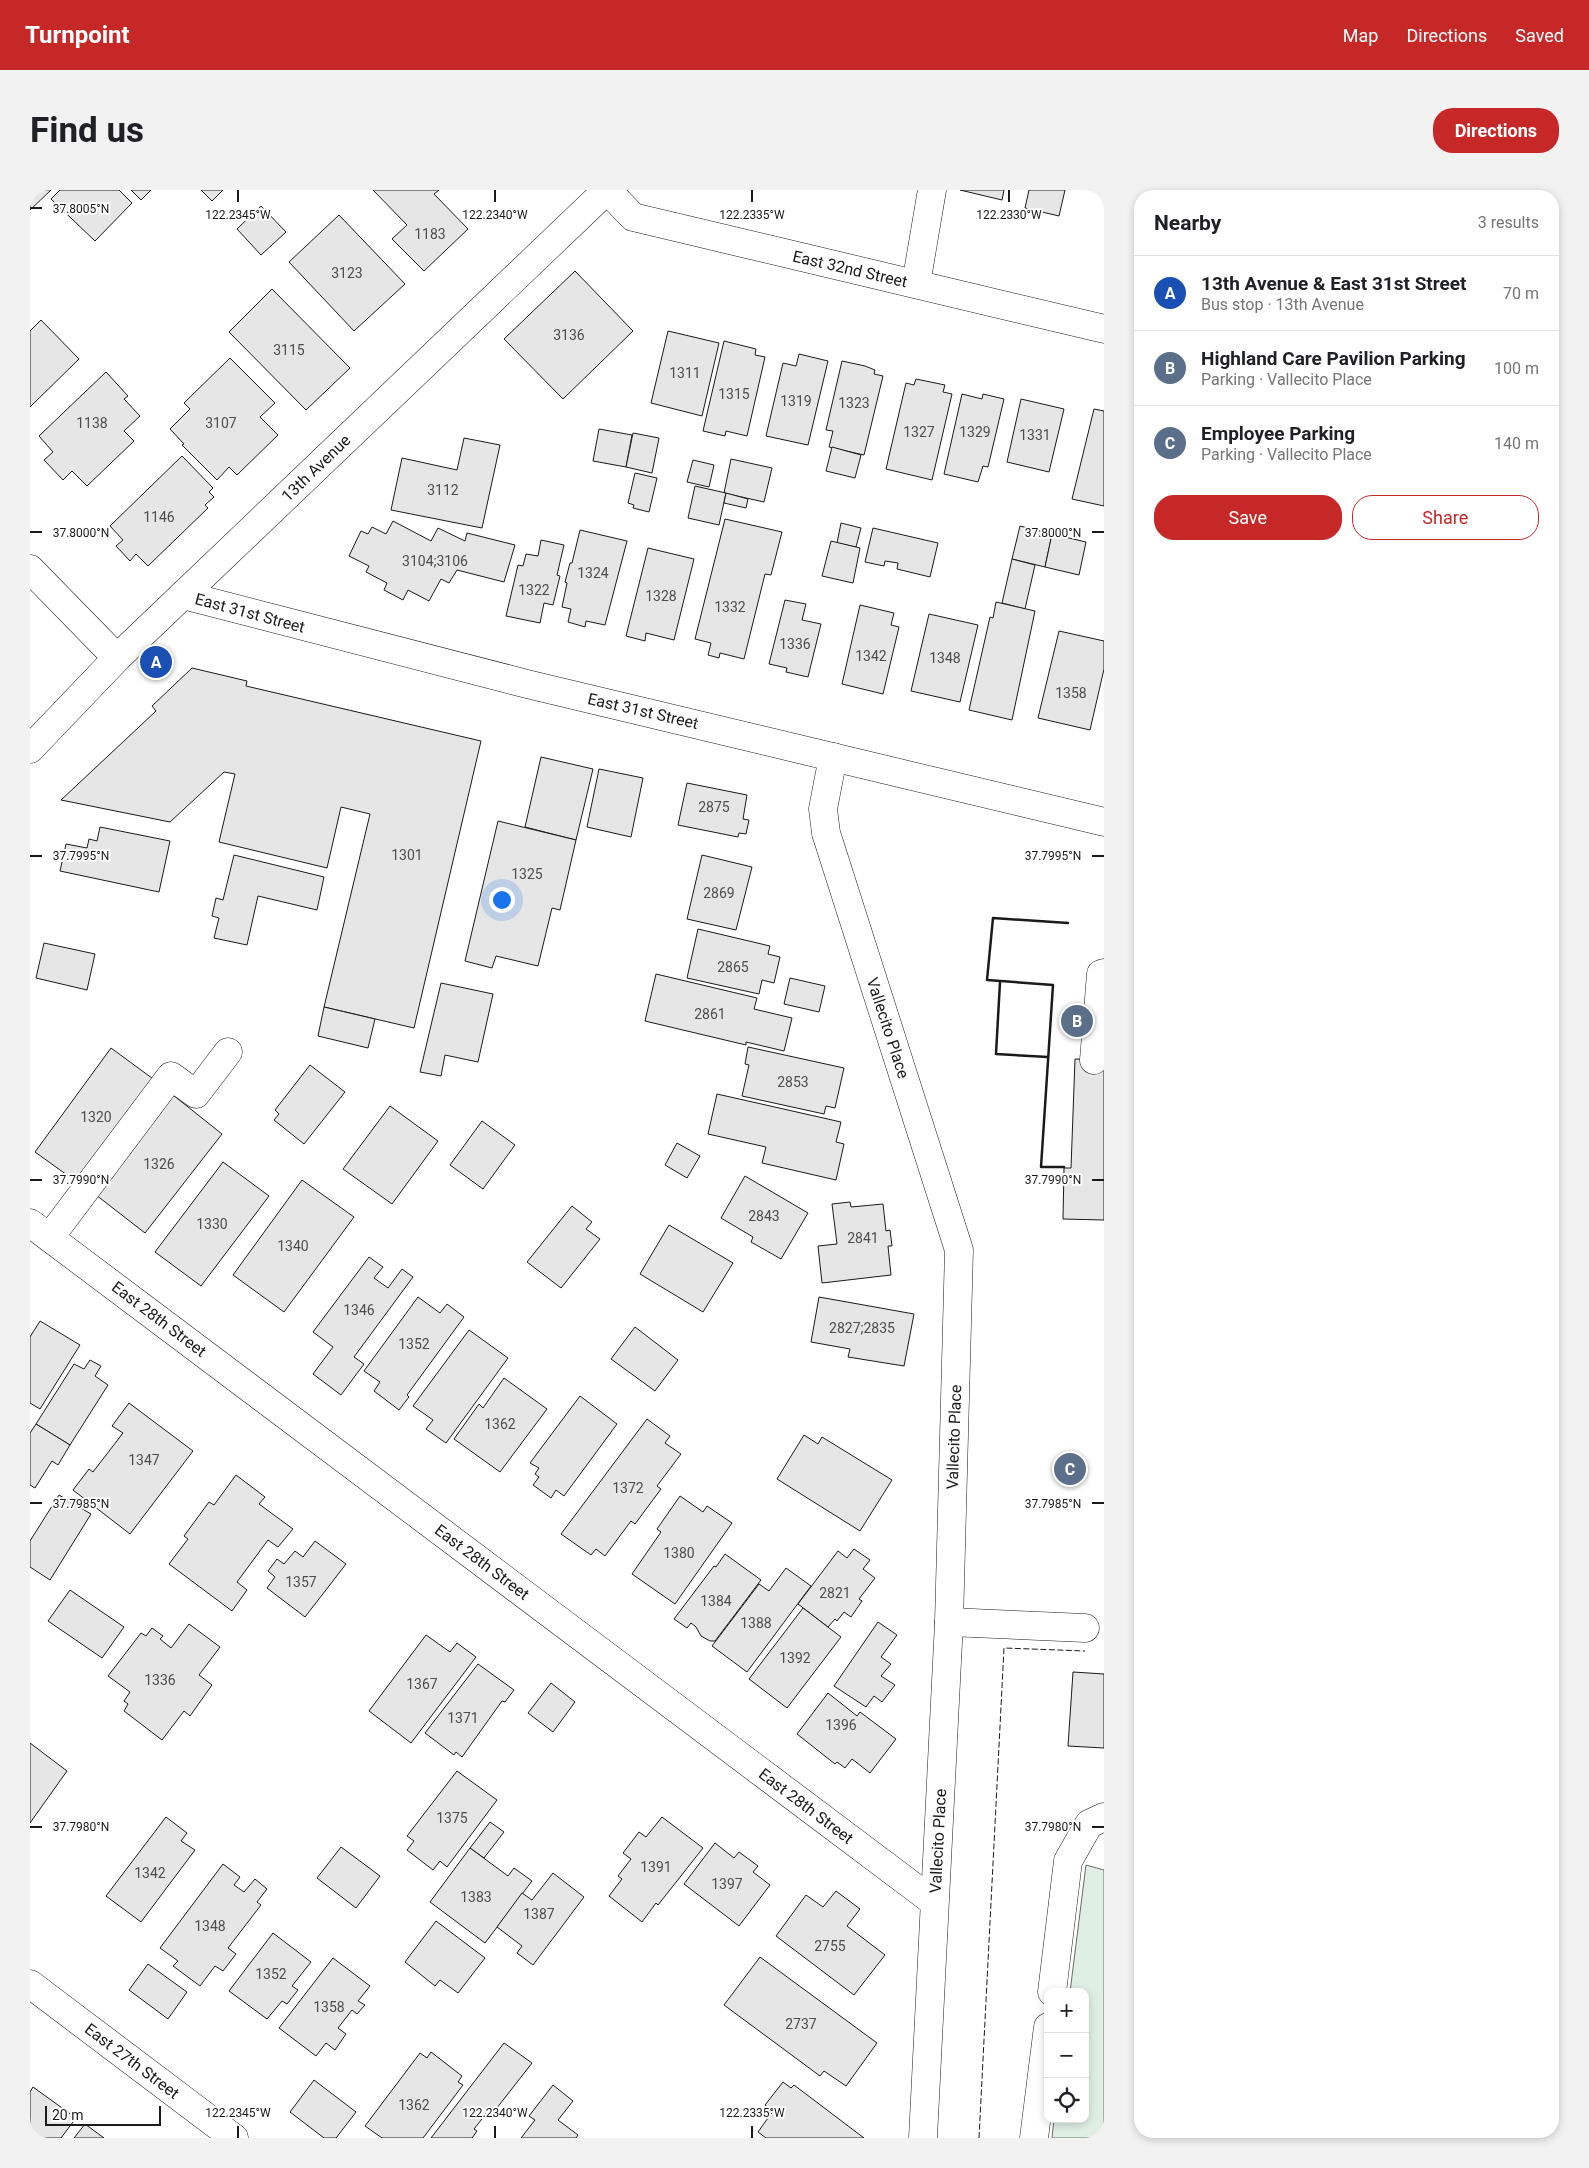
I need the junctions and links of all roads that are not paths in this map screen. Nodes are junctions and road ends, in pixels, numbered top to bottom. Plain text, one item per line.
1 (607, 190) edge
2 (932, 190) edge
3 (916, 284) junction
4 (1104, 329) edge
5 (30, 569) edge
6 (183, 595) junction
7 (118, 658) junction
8 (30, 749) edge
9 (832, 757) junction
10 (1104, 822) edge
11 (1104, 973) edge
12 (228, 1052) dead end
13 (1094, 1060) dead end
14 (40, 1230) edge
15 (949, 1622) junction
16 (1085, 1628) dead end
17 (1104, 1817) edge
18 (934, 1902) junction
19 (30, 1984) edge
20 (1052, 1988) edge
21 (1047, 2033) edge
22 (234, 2138) edge
23 (923, 2138) edge
24 (1034, 2138) edge

1 - 3 street, East 32nd Street
1 - 6 street, 13th Avenue
2 - 3 street
3 - 4 street, East 32nd Street
5 - 7 street
6 - 7 street, 13th Avenue
6 - 9 street, East 31st Street
7 - 8 street, 13th Avenue
9 - 10 street, East 31st Street
9 - 15 street, Vallecito Place
11 - 13 street
12 - 14 street
14 - 18 street, East 28th Street
15 - 16 street
15 - 18 street, Vallecito Place
17 - 20 street
18 - 23 street, Vallecito Place
19 - 22 street, East 27th Street
21 - 24 street

